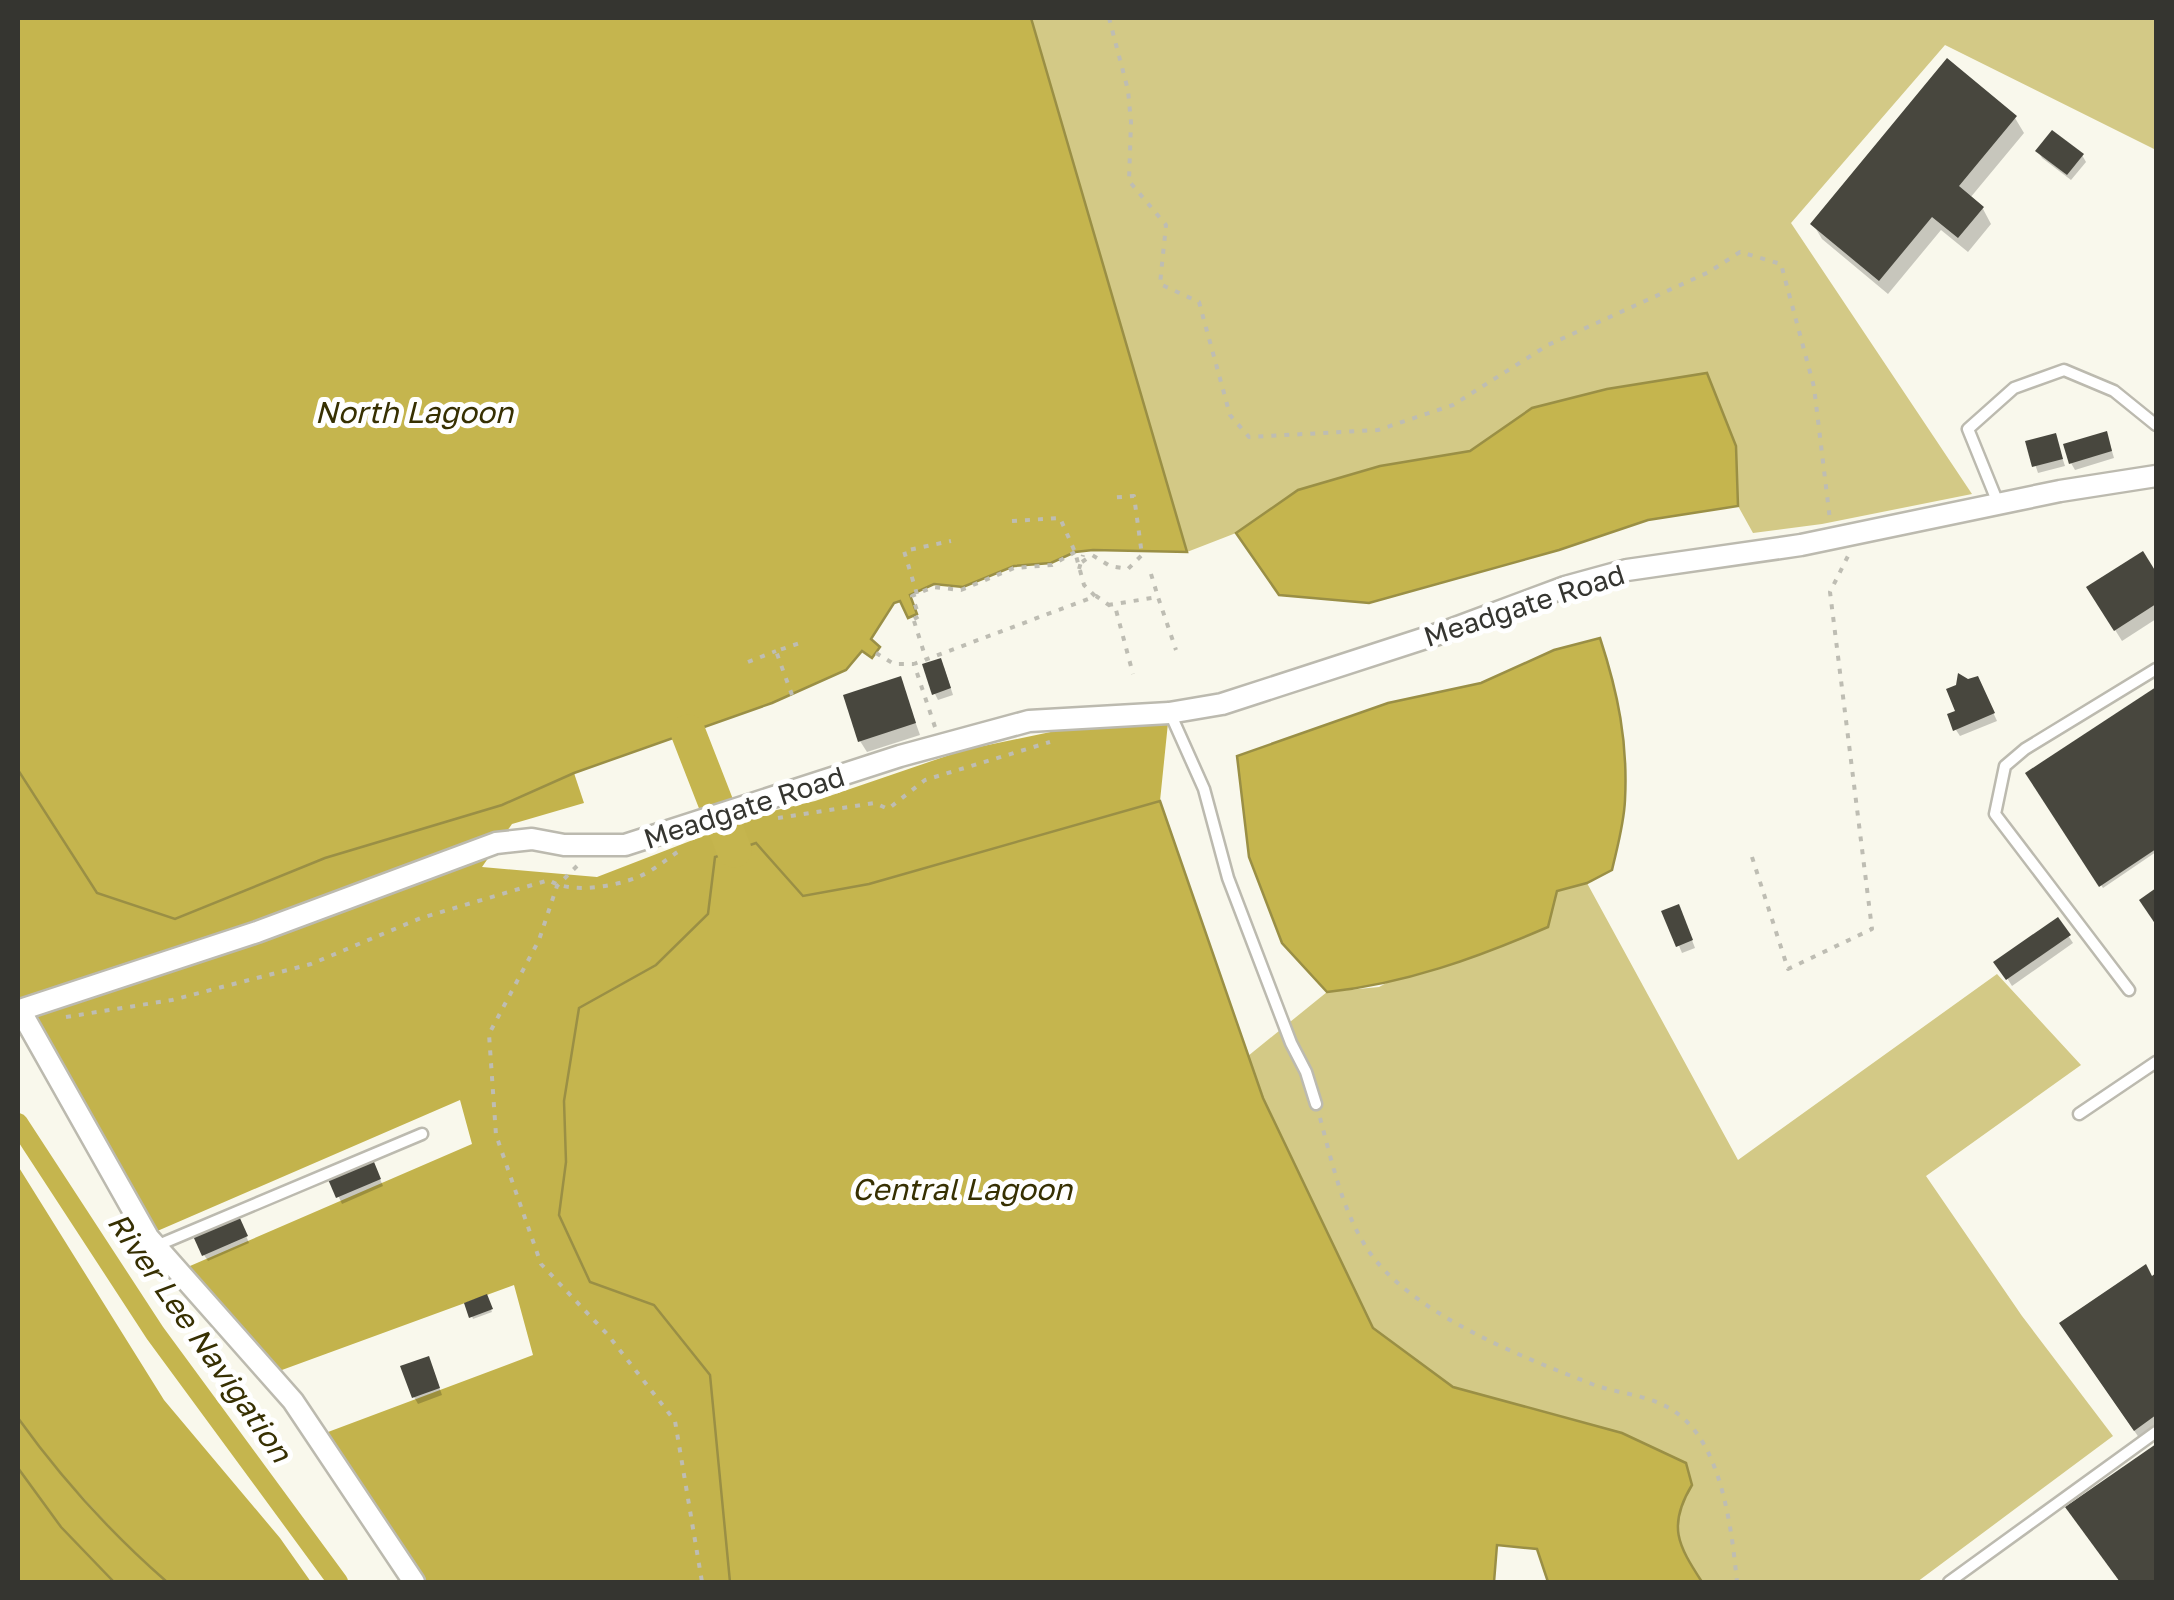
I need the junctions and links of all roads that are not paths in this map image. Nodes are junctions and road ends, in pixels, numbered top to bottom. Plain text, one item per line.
1 (2156, 425) edge
2 (2156, 476) edge
3 (1999, 504) junction
4 (2156, 669) edge
5 (1169, 712) junction
6 (2129, 990) dead end
7 (19, 1008) edge
8 (2156, 1062) edge
9 (1316, 1104) road end
10 (2079, 1114) dead end
11 (422, 1134) dead end
12 (156, 1246) junction
13 (2156, 1432) edge
14 (414, 1582) edge
15 (1949, 1582) edge

1 - 3 lane
2 - 3 street, Meadgate Road
3 - 5 street, Meadgate Road
4 - 6 lane
5 - 7 street, Meadgate Road
5 - 9 lane
7 - 12 street, Meadgate Road
8 - 10 lane
11 - 12 lane
12 - 14 street, Meadgate Road
13 - 15 lane

